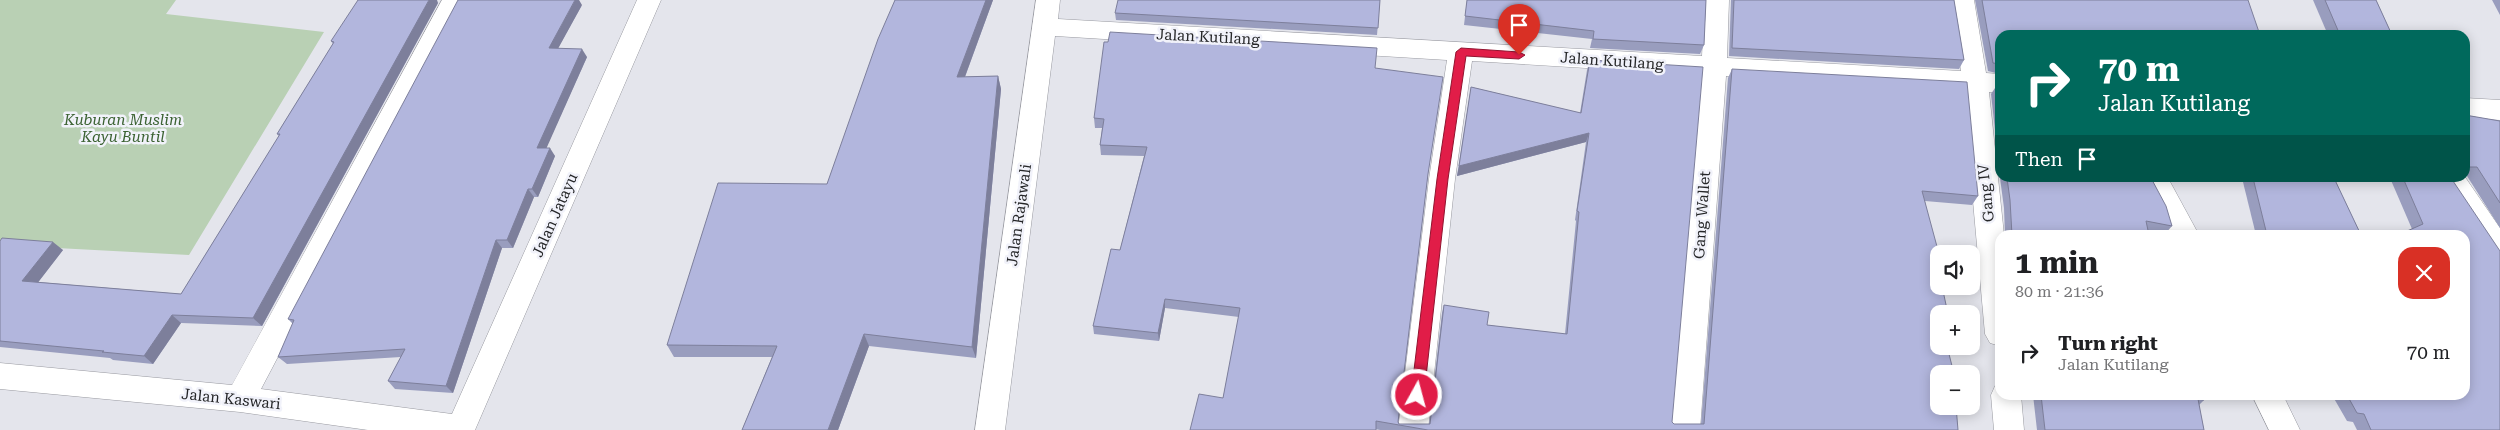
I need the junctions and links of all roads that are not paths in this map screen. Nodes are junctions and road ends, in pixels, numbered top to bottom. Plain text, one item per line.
1 (454, 0) edge
2 (650, 0) edge
3 (1048, 0) edge
4 (1717, 0) edge
5 (1962, 0) edge
6 (1045, 27) junction
7 (1461, 52) junction
8 (1714, 67) junction
9 (1987, 82) edge
10 (2470, 108) edge
11 (2500, 110) edge
12 (2157, 182) edge
13 (2454, 182) edge
14 (2182, 230) edge
15 (1995, 237) edge
16 (2500, 250) edge
17 (0, 376) edge
18 (240, 400) junction
19 (2007, 400) edge
20 (2270, 400) edge
21 (460, 430) edge
22 (990, 430) edge
23 (1413, 430) edge
24 (1686, 430) edge
25 (2010, 430) edge
26 (2285, 430) edge

1 - 18 street
2 - 21 street, Jalan Jatayu
3 - 6 street, Jalan Rajawali
4 - 8 street, Gang Wallet
5 - 9 street, Gang IV
6 - 7 street, Jalan Kutilang
6 - 22 street, Jalan Rajawali
7 - 8 street, Jalan Kutilang
7 - 23 street
8 - 9 street, Jalan Kutilang
8 - 24 street, Gang Wallet
9 - 15 street, Gang IV
10 - 11 street
12 - 14 street
13 - 16 street
17 - 18 street, Jalan Kaswari
18 - 21 street, Jalan Kaswari
19 - 25 street
20 - 26 street

